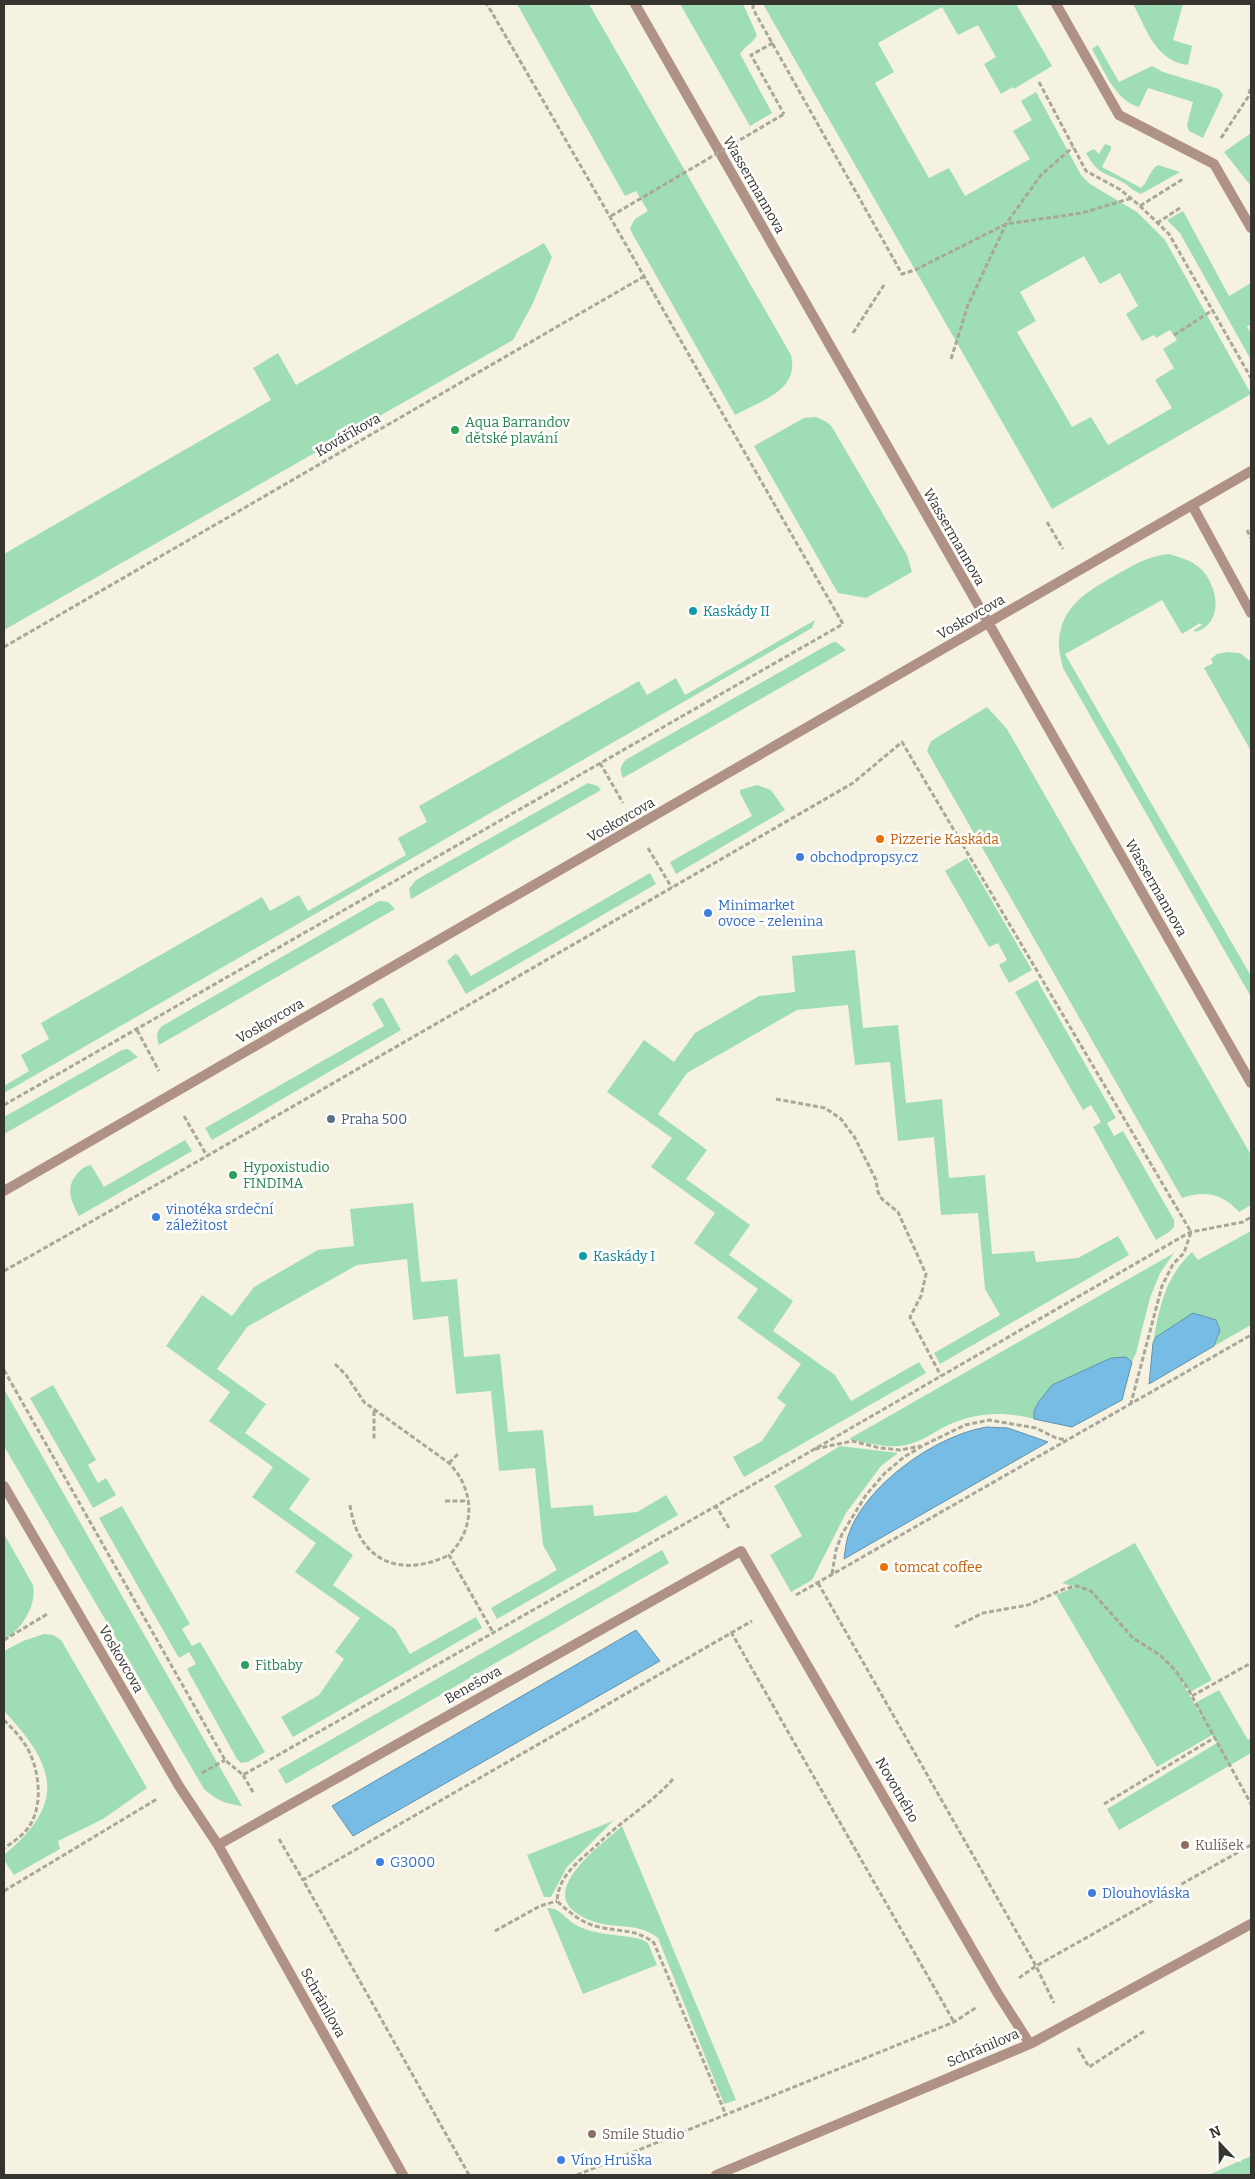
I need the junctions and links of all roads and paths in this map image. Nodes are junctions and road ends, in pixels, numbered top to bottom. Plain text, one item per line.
1 (487, 4) edge
2 (635, 4) edge
3 (753, 4) edge
4 (1056, 4) edge
5 (773, 43) junction
6 (1039, 82) dead end
7 (1251, 87) edge
8 (1248, 97) junction
9 (1251, 103) edge
10 (1073, 146) junction
11 (1207, 160) junction
12 (1132, 198) junction
13 (1140, 206) junction
14 (1180, 208) dead end
15 (611, 216) junction
16 (1157, 223) junction
17 (1006, 224) junction
18 (1251, 228) edge
19 (643, 277) junction
20 (884, 285) dead end
21 (1213, 310) junction
22 (1174, 335) dead end
23 (837, 358) junction
24 (951, 359) dead end
25 (1251, 378) edge
26 (1251, 471) edge
27 (1192, 505) junction
28 (1247, 530) dead end
29 (1251, 538) edge
30 (1251, 613) edge
31 (988, 623) junction
32 (4, 647) edge
33 (1251, 1083) edge
34 (776, 1100) dead end
35 (4, 1105) edge
36 (4, 1191) edge
37 (1251, 1217) edge
38 (1191, 1232) junction
39 (4, 1271) edge
40 (1250, 1335) edge
41 (1251, 1340) edge
42 (335, 1364) dead end
43 (4, 1370) edge
44 (941, 1376) junction
45 (1131, 1403) junction
46 (374, 1411) junction
47 (1067, 1440) junction
48 (374, 1441) dead end
49 (924, 1445) junction
50 (812, 1450) junction
51 (459, 1453) dead end
52 (449, 1463) junction
53 (4, 1486) edge
54 (445, 1501) dead end
55 (469, 1501) junction
56 (350, 1505) dead end
57 (716, 1506) junction
58 (741, 1550) junction
59 (449, 1555) junction
60 (832, 1575) junction
61 (818, 1583) junction
62 (71, 1600) junction
63 (774, 1608) junction
64 (955, 1627) dead end
65 (731, 1632) junction
66 (494, 1634) junction
67 (4, 1640) edge
68 (1251, 1663) edge
69 (1192, 1696) junction
70 (4, 1720) edge
71 (1214, 1738) junction
72 (225, 1760) junction
73 (673, 1779) dead end
74 (179, 1786) junction
75 (1104, 1804) dead end
76 (1251, 1804) edge
77 (218, 1845) junction
78 (1251, 1845) edge
79 (4, 1848) edge
80 (4, 1891) edge
81 (557, 1901) junction
82 (1251, 1924) edge
83 (494, 1931) dead end
84 (1036, 1966) junction
85 (998, 1994) junction
86 (954, 2022) junction
87 (1030, 2044) junction
88 (726, 2115) junction
89 (403, 2175) edge
90 (469, 2175) edge
91 (577, 2175) edge
92 (716, 2175) edge

1 - 15 path
2 - 23 street, Wassermannova
3 - 5 path
4 - 11 street
5 - 15 path, bridge
5 - 17 path
6 - 10 path
7 - 8 path
8 - 9 path
8 - 11 path
10 - 12 path
10 - 17 path
11 - 13 path
11 - 18 street
12 - 13 path
12 - 17 path
13 - 16 path
14 - 16 path
15 - 19 path
16 - 21 path
17 - 24 path
19 - 32 path, Kováříkova
19 - 35 path
20 - 23 path
21 - 22 path
21 - 25 path
23 - 31 street, Wassermannova
26 - 27 street, Voskovcova
27 - 30 street
27 - 31 street, Voskovcova
28 - 29 path
31 - 33 street, Wassermannova
31 - 36 street, Voskovcova
34 - 44 path
37 - 38 path
38 - 39 path
38 - 44 path
38 - 45 path
40 - 41 path
40 - 45 path
42 - 46 path
43 - 72 path
44 - 50 path
45 - 47 path
46 - 48 path
46 - 52 path
47 - 49 path
47 - 60 path
49 - 50 path
49 - 60 path
50 - 57 path
51 - 52 path
52 - 55 path
53 - 62 street, Voskovcova
54 - 55 path
55 - 59 path
56 - 59 path
57 - 58 path
57 - 66 path
58 - 63 street, Novotného
58 - 77 street, Benešova
59 - 66 path
60 - 61 path
61 - 63 path
61 - 84 path
62 - 67 path
62 - 74 street, Voskovcova
63 - 65 path
63 - 85 street, Novotného
64 - 69 path
65 - 86 path
65 - 90 path
66 - 72 path
68 - 69 path
69 - 71 path
70 - 79 path
71 - 75 path
71 - 76 path
72 - 74 path
73 - 81 path
74 - 77 street, Voskovcova
74 - 80 path
77 - 89 street, Schránilova
78 - 84 path
81 - 83 path
81 - 88 path
82 - 87 street, Schránilova
84 - 85 path
85 - 86 path
85 - 87 street, Novotného
86 - 88 path
87 - 92 street, Schránilova
88 - 91 path

